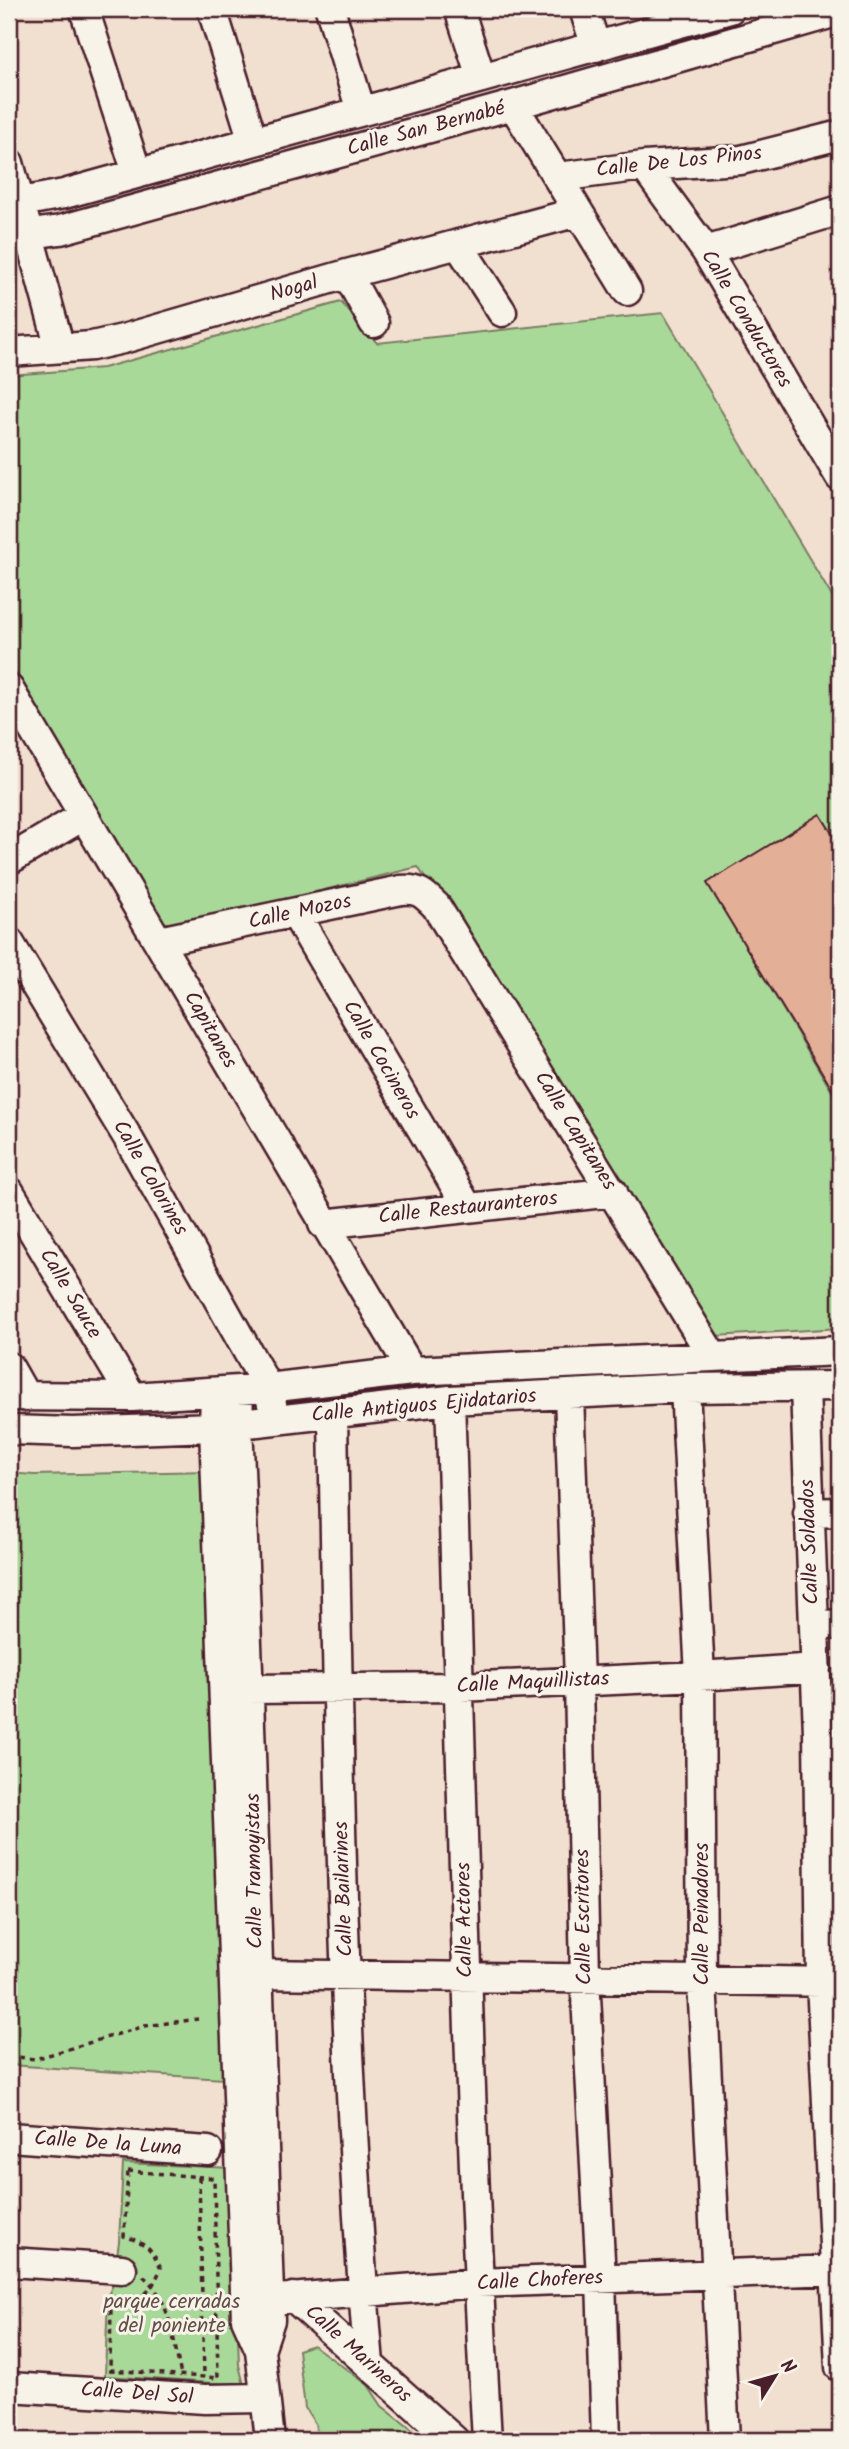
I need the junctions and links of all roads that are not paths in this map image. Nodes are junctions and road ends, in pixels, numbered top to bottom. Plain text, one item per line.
1 (85, 9) edge
2 (212, 9) edge
3 (330, 9) edge
4 (459, 9) edge
5 (584, 9) edge
6 (714, 11) edge
7 (834, 11) edge
8 (596, 47) junction
9 (716, 47) junction
10 (481, 77) junction
11 (513, 105) junction
12 (361, 111) junction
13 (840, 135) edge
14 (253, 141) junction
15 (9, 163) edge
16 (644, 166) junction
17 (137, 173) junction
18 (558, 177) junction
19 (21, 202) junction
20 (840, 210) edge
21 (578, 212) junction
22 (20, 236) edge
23 (458, 244) junction
24 (706, 251) junction
25 (347, 274) junction
26 (628, 291) dead end
27 (502, 312) dead end
28 (374, 323) dead end
29 (60, 348) junction
30 (9, 352) edge
31 (840, 478) edge
32 (9, 689) edge
33 (83, 816) junction
34 (9, 860) edge
35 (436, 906) joint
36 (295, 913) junction
37 (159, 941) junction
38 (9, 942) edge
39 (9, 1191) edge
40 (613, 1192) junction
41 (468, 1208) junction
42 (323, 1224) junction
43 (840, 1351) edge
44 (713, 1357) junction
45 (9, 1367) edge
46 (412, 1371) junction
47 (840, 1386) edge
48 (268, 1388) junction
49 (685, 1388) junction
50 (805, 1388) junction
51 (227, 1391) junction
52 (569, 1394) junction
53 (18, 1396) edge
54 (132, 1397) junction
55 (450, 1399) junction
56 (333, 1413) junction
57 (277, 1420) junction
58 (226, 1426) junction
59 (9, 1430) edge
60 (840, 1512) edge
61 (808, 1513) junction
62 (827, 1625) edge
63 (816, 1668) junction
64 (700, 1676) junction
65 (579, 1681) junction
66 (460, 1687) junction
67 (337, 1688) junction
68 (250, 1689) junction
69 (829, 1732) edge
70 (830, 1872) edge
71 (257, 1974) junction
72 (346, 1975) junction
73 (466, 1976) junction
74 (585, 1978) junction
75 (702, 1981) junction
76 (830, 1981) edge
77 (9, 2137) edge
78 (203, 2164) road end
79 (9, 2262) edge
80 (122, 2269) road end
81 (836, 2270) junction
82 (717, 2275) junction
83 (601, 2278) junction
84 (478, 2283) junction
85 (363, 2293) junction
86 (269, 2299) junction
87 (369, 2364) junction
88 (840, 2367) edge
89 (9, 2386) edge
90 (265, 2398) junction
91 (270, 2440) edge
92 (454, 2440) edge
93 (488, 2440) edge
94 (606, 2440) edge
95 (725, 2440) edge

1 - 17 street
2 - 14 street
3 - 12 street
4 - 10 street
5 - 8 street
6 - 8 street, Calle San Bernabé
6 - 9 street
7 - 9 street, Calle San Bernabé
8 - 10 street, Calle San Bernabé
9 - 11 street, Calle San Bernabé
10 - 12 street, Calle San Bernabé
11 - 18 street
11 - 22 street, Calle San Bernabé
12 - 14 street, Calle San Bernabé
13 - 16 street, Calle De Los Pinos
14 - 17 street, Calle San Bernabé
15 - 19 street
16 - 18 street, Calle De Los Pinos
16 - 24 street, Calle Conductores
17 - 19 street, Calle San Bernabé
18 - 21 street
19 - 22 street
20 - 24 street
21 - 23 street, Nogal
21 - 26 street
22 - 29 street
23 - 25 street, Nogal
23 - 27 street
24 - 31 street, Calle Conductores
25 - 28 street
25 - 29 street, Nogal
29 - 30 street, Nogal
32 - 33 street, Capitanes
33 - 34 street
33 - 37 street, Capitanes
35 - 36 street, Calle Mozos
35 - 40 street, Calle Capitanes
36 - 37 street, Calle Mozos
36 - 41 street, Calle Cocineros
37 - 42 street, Capitanes
38 - 48 street, Calle Colorines
39 - 54 street, Calle Sauce
40 - 41 street, Calle Restauranteros
40 - 44 street, Calle Capitanes
41 - 42 street, Calle Restauranteros
42 - 46 street, Capitanes
43 - 44 street, Calle Antiguos Ejidatarios
44 - 46 street, Calle Antiguos Ejidatarios
45 - 53 street
46 - 48 street, Calle Antiguos Ejidatarios
47 - 50 street, Calle Antiguos Ejidatarios
48 - 51 street, Calle Antiguos Ejidatarios
48 - 57 street, Calle Colorines
49 - 50 street, Calle Antiguos Ejidatarios
49 - 52 street, Calle Antiguos Ejidatarios
49 - 64 street, Calle Peinadores
50 - 61 street, Calle Soldados
51 - 54 street, Calle Antiguos Ejidatarios
51 - 58 street, Calle Tramoyistas
52 - 55 street, Calle Antiguos Ejidatarios
52 - 65 street, Calle Escritores
53 - 54 street, Calle Antiguos Ejidatarios
55 - 56 street, Calle Antiguos Ejidatarios
55 - 66 street, Calle Actores
56 - 57 street, Calle Antiguos Ejidatarios
56 - 67 street, Calle Bailarines
57 - 58 street, Calle Antiguos Ejidatarios
58 - 59 street, Calle Antiguos Ejidatarios
58 - 68 street, Calle Tramoyistas
58 - 86 street, Calle Tramoyistas
60 - 61 street
61 - 62 street, Calle Soldados
62 - 63 street, Calle Soldados
63 - 64 street, Calle Maquillistas
63 - 69 street, Calle Soldados
64 - 65 street, Calle Maquillistas
64 - 75 street, Calle Peinadores
65 - 66 street, Calle Maquillistas
65 - 74 street, Calle Escritores
66 - 67 street, Calle Maquillistas
66 - 73 street, Calle Actores
67 - 68 street, Calle Maquillistas
67 - 72 street, Calle Bailarines
68 - 71 street, Calle Tramoyistas
69 - 70 street, Calle Soldados
70 - 76 street, Calle Soldados
71 - 72 street
71 - 86 street, Calle Tramoyistas
72 - 73 street
72 - 85 street, Calle Bailarines
73 - 74 street
73 - 84 street, Calle Actores
74 - 75 street
74 - 83 street, Calle Escritores
75 - 76 street
75 - 82 street, Calle Peinadores
76 - 81 street, Calle Soldados
77 - 78 street, Calle De la Luna
79 - 80 street
81 - 82 street, Calle Choferes
81 - 88 street, Calle Soldados
82 - 83 street, Calle Choferes
82 - 95 street, Calle Peinadores
83 - 84 street, Calle Choferes
83 - 94 street, Calle Escritores
84 - 85 street, Calle Choferes
84 - 93 street, Calle Actores
85 - 86 street, Calle Choferes
85 - 87 street, Calle Bailarines
86 - 87 street, Calle Marineros
86 - 90 street, Calle Tramoyistas
87 - 92 street, Calle Marineros
89 - 90 street, Calle Del Sol
90 - 91 street, Calle Tramoyistas

